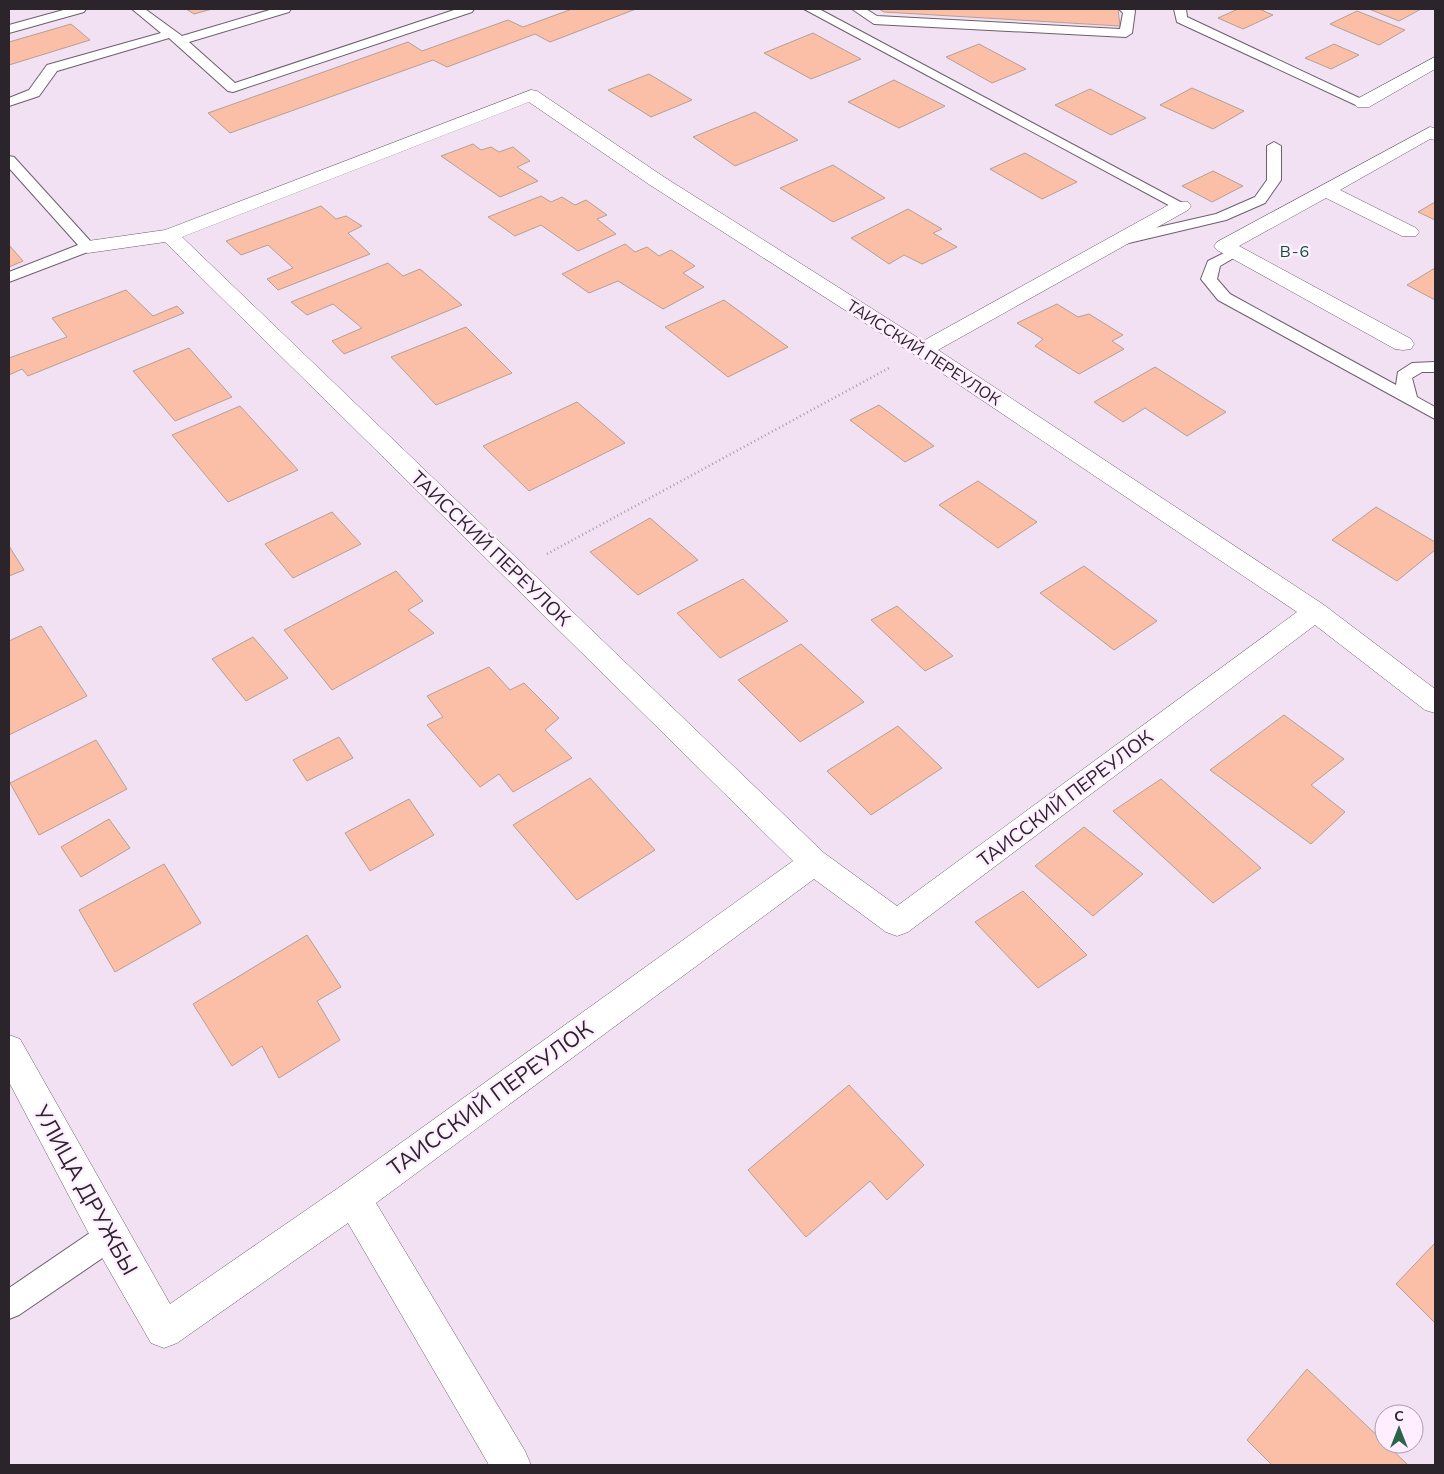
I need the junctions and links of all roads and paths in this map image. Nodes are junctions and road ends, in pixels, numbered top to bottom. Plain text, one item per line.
1 (80, 9) edge
2 (138, 9) edge
3 (285, 9) edge
4 (468, 9) edge
5 (810, 9) edge
6 (858, 9) edge
7 (1125, 9) edge
8 (1180, 9) edge
9 (9, 29) edge
10 (175, 38) junction
11 (1435, 62) edge
12 (9, 102) edge
13 (1363, 103) joint
14 (1435, 134) edge
15 (1274, 146) dead end
16 (9, 160) edge
17 (1326, 190) junction
18 (1181, 206) joint
19 (1408, 232) dead end
20 (169, 235) junction
21 (1116, 241) junction
22 (88, 246) junction
23 (1236, 252) junction
24 (9, 277) edge
25 (1404, 344) joint
26 (923, 350) junction
27 (1419, 370) edge
28 (1361, 373) junction
29 (1410, 400) junction
30 (1435, 414) edge
31 (515, 571) junction
32 (1315, 612) junction
33 (1435, 703) edge
34 (814, 862) junction
35 (9, 1050) edge
36 (353, 1198) junction
37 (110, 1236) junction
38 (9, 1305) edge
39 (164, 1330) joint
40 (511, 1465) edge

1 - 9 lane
2 - 10 lane
3 - 10 lane
4 - 10 lane
5 - 18 lane
6 - 7 lane
8 - 13 lane
10 - 12 lane
11 - 13 street
14 - 17 street
15 - 21 lane
16 - 22 lane
17 - 19 street
17 - 23 street
18 - 21 street
20 - 22 street
20 - 26 street, ТАИССКИЙ ПЕРЕУЛОК
20 - 31 street, ТАИССКИЙ ПЕРЕУЛОК
21 - 26 street
22 - 24 lane
23 - 25 street
23 - 28 lane
25 - 27 lane
26 - 31 path
26 - 32 street, ТАИССКИЙ ПЕРЕУЛОК
27 - 28 lane
27 - 29 lane
28 - 29 lane
29 - 30 lane
31 - 34 street, ТАИССКИЙ ПЕРЕУЛОК
32 - 33 street, ТАИССКИЙ ПЕРЕУЛОК
32 - 34 street, ТАИССКИЙ ПЕРЕУЛОК
34 - 36 street, ТАИССКИЙ ПЕРЕУЛОК
35 - 37 street, УЛИЦА ДРУЖБЫ
36 - 39 street, ТАИССКИЙ ПЕРЕУЛОК
36 - 40 street
37 - 38 lane
37 - 39 street, УЛИЦА ДРУЖБЫ

